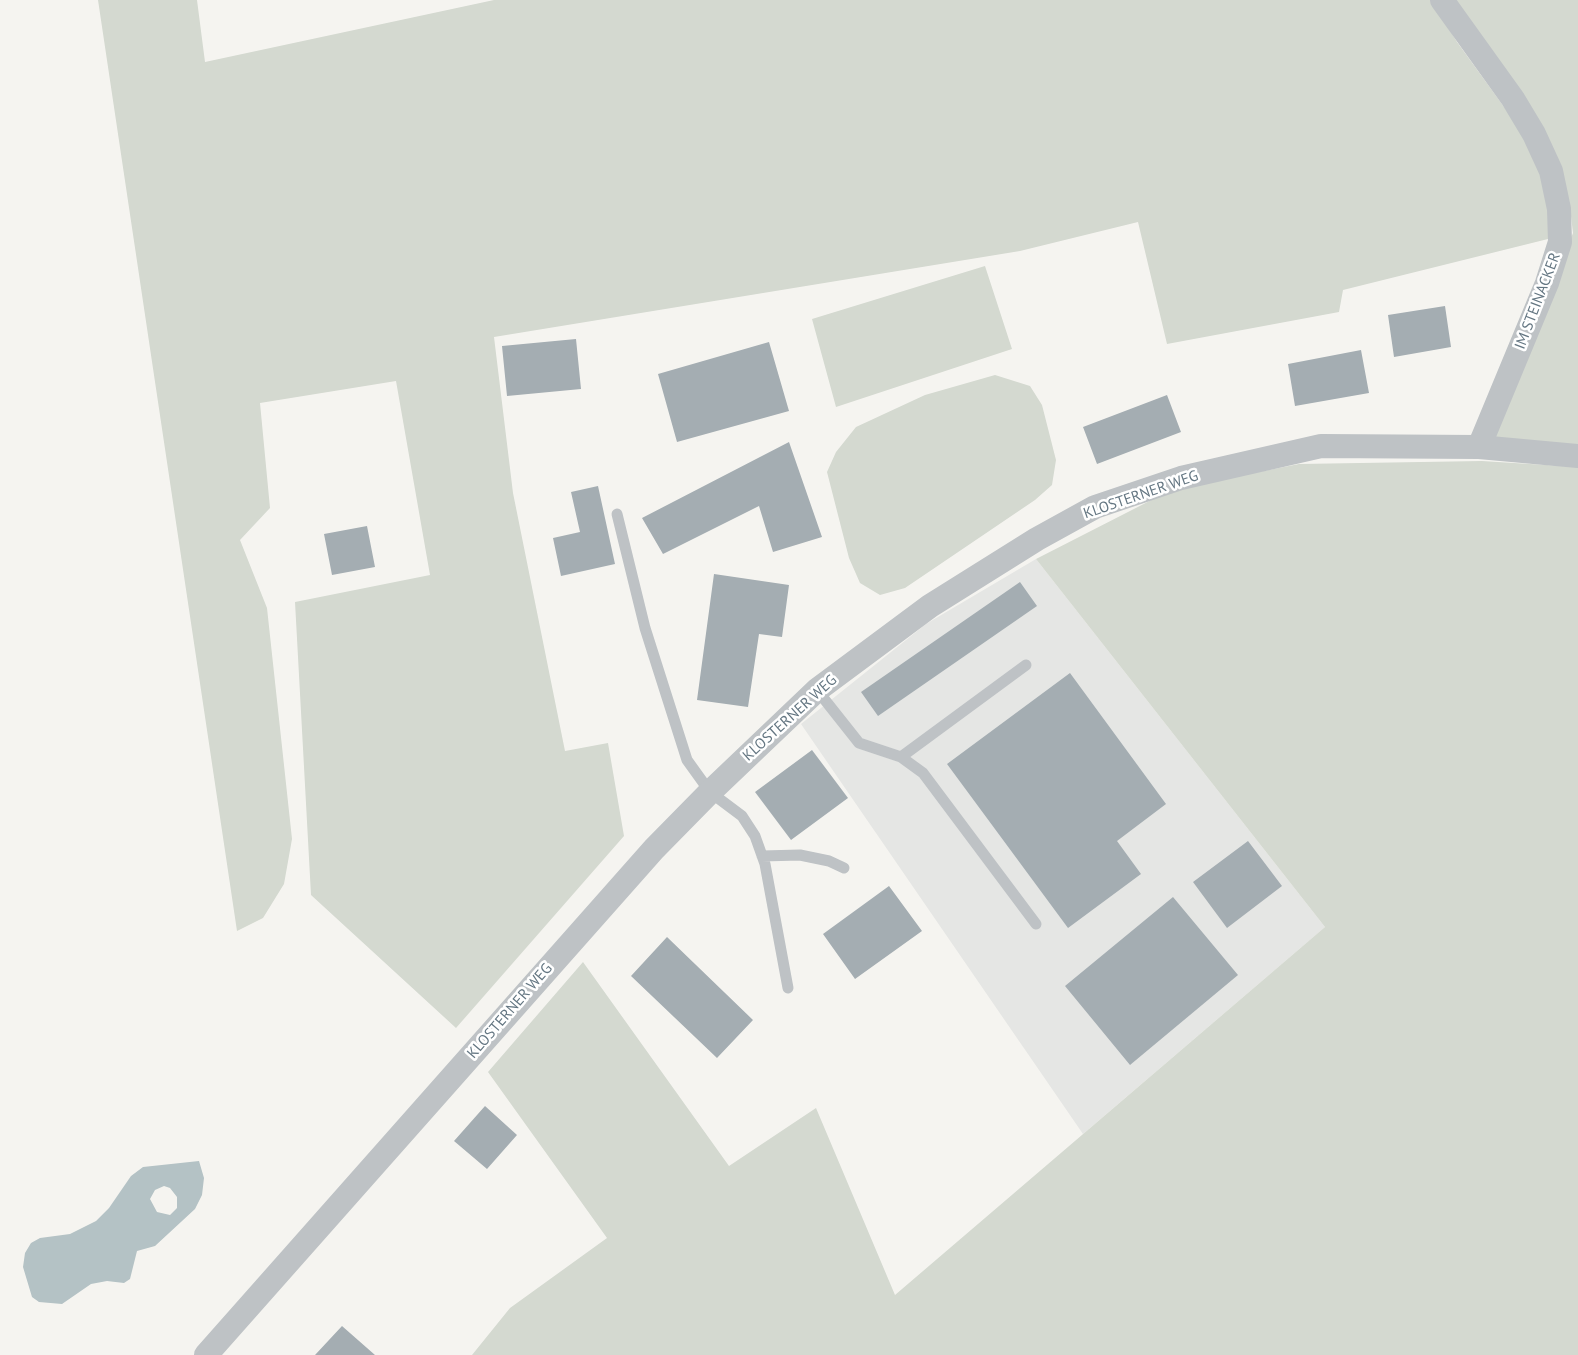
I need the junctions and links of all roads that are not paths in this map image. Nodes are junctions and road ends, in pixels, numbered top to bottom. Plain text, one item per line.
1 (1442, 0) edge
2 (1479, 447) junction
3 (1578, 456) edge
4 (617, 514) dead end
5 (1026, 665) dead end
6 (817, 690) junction
7 (901, 757) junction
8 (710, 792) junction
9 (762, 856) junction
10 (844, 868) dead end
11 (1036, 924) dead end
12 (788, 988) dead end
13 (206, 1355) edge

1 - 2 street, IM STEINACKER
2 - 3 street, KLOSTERNER WEG
2 - 6 street, KLOSTERNER WEG
4 - 8 lane
5 - 7 lane
6 - 7 lane
6 - 8 street, KLOSTERNER WEG
7 - 11 lane
8 - 9 lane
8 - 13 street, KLOSTERNER WEG
9 - 10 lane
9 - 12 lane

